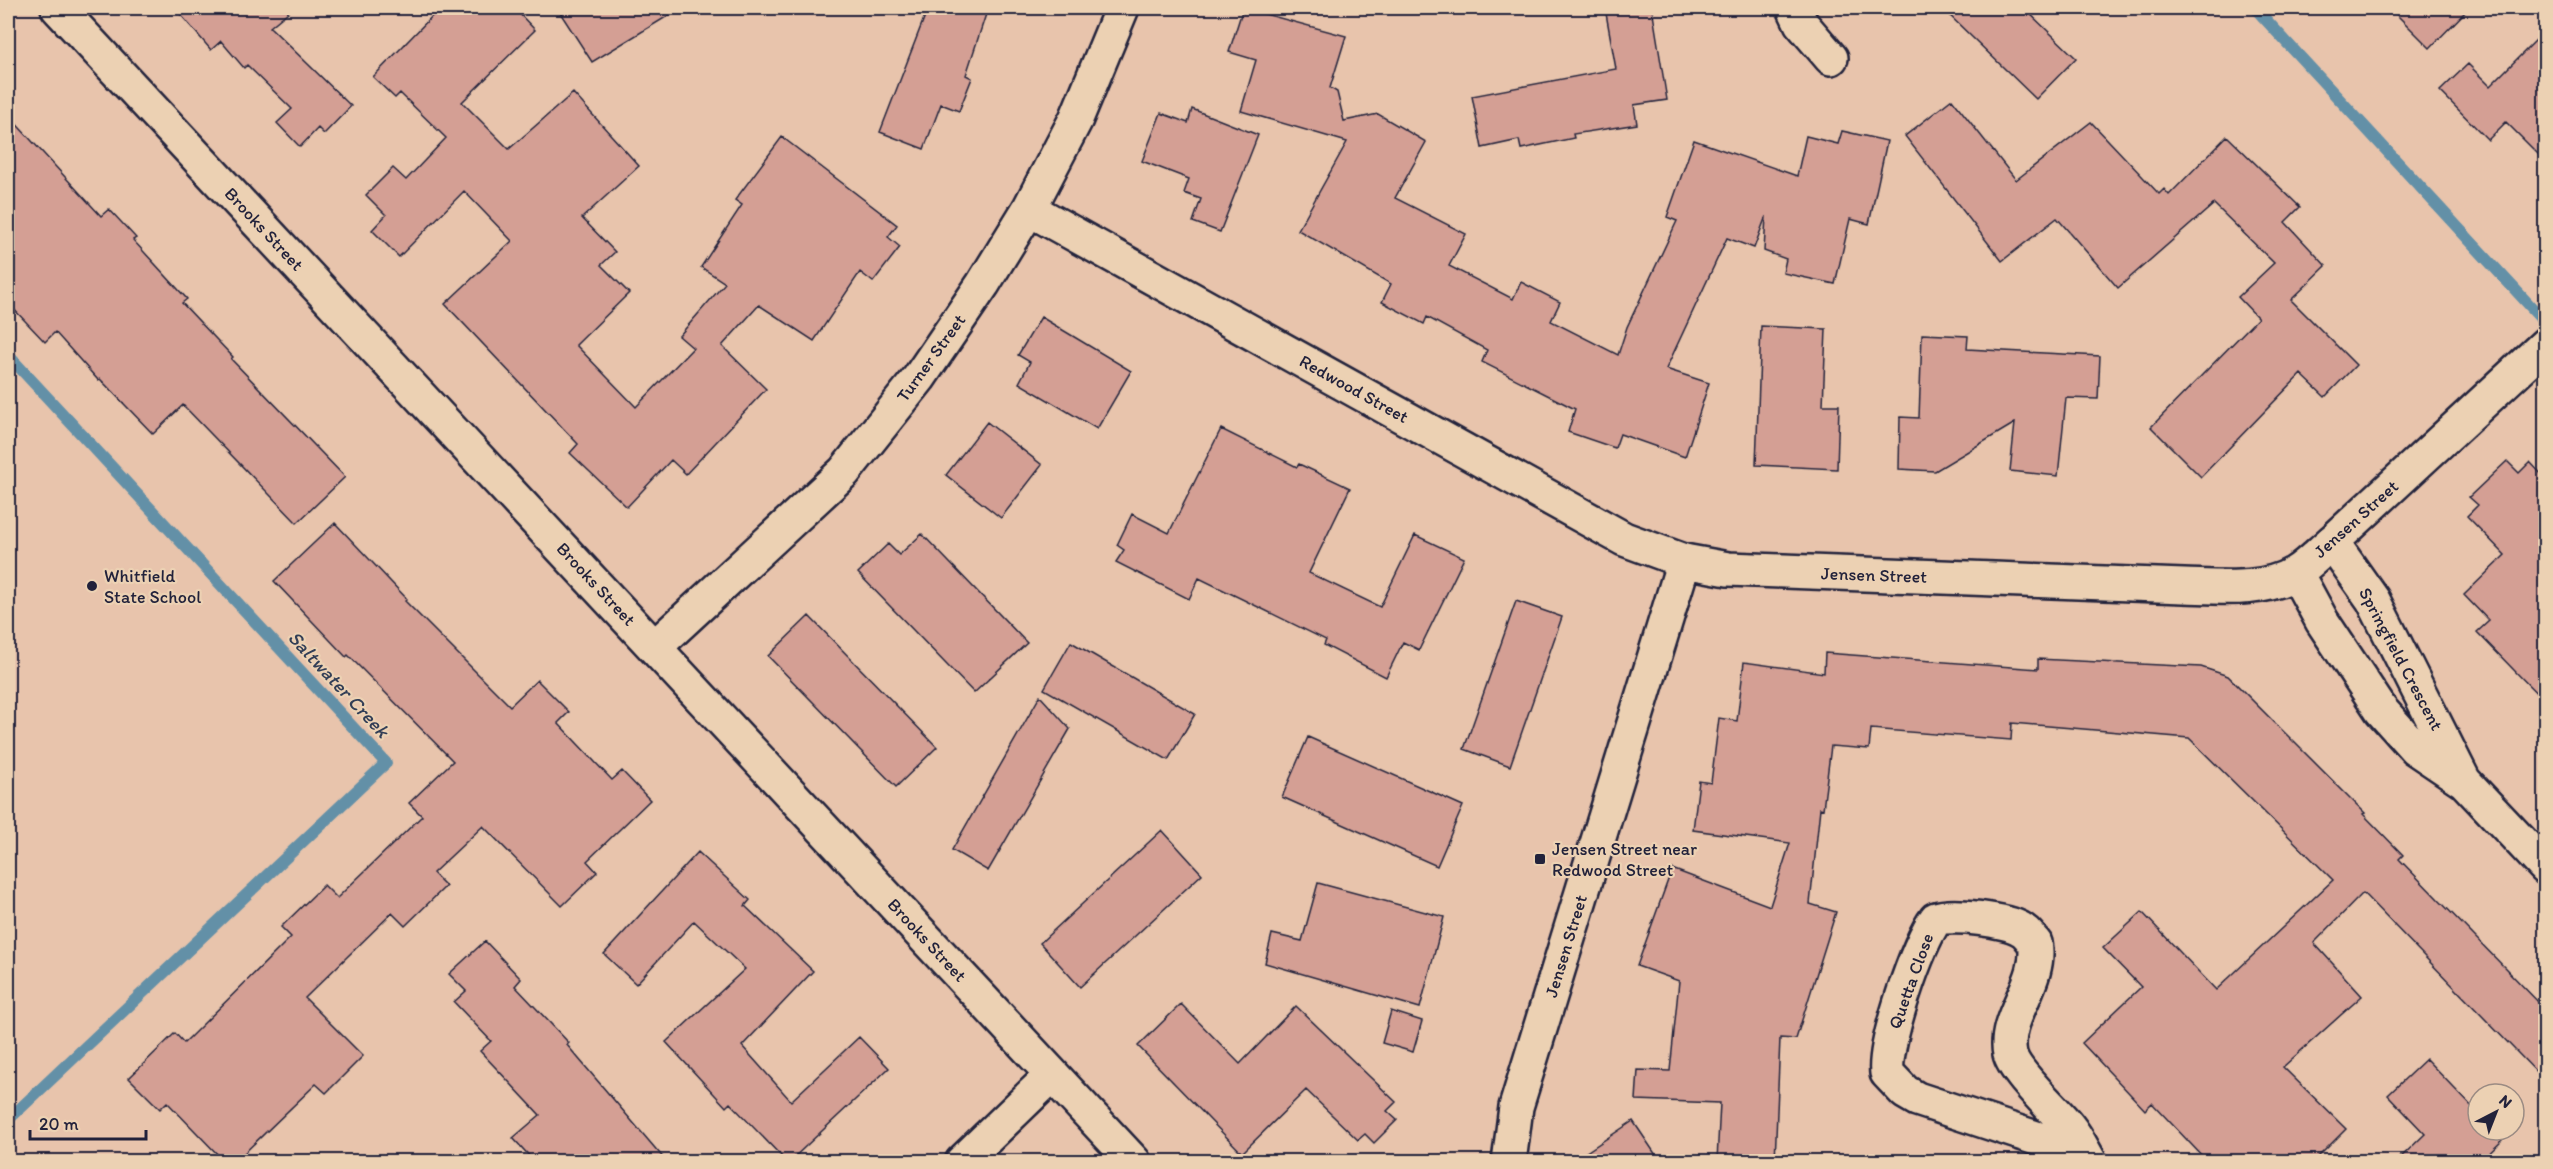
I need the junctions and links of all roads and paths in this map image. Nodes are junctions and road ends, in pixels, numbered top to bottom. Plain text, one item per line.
1 (1122, 8) edge
2 (1794, 8) edge
3 (70, 12) edge
4 (1832, 58) dead end
5 (1029, 209) junction
6 (2535, 354) edge
7 (2332, 542) junction
8 (1684, 561) junction
9 (2296, 573) junction
10 (655, 647) junction
11 (2464, 781) junction
12 (2546, 868) edge
13 (1052, 1076) junction
14 (1516, 1107) junction
15 (962, 1161) edge
16 (1134, 1161) edge
17 (1484, 1161) edge
18 (1509, 1161) edge
19 (2089, 1161) edge

1 - 5 street, Turner Street
2 - 4 street
3 - 10 street, Brooks Street
5 - 8 street, Redwood Street
5 - 10 street, Turner Street
6 - 7 street, Jensen Street
7 - 9 street, Jensen Street
7 - 11 street, Springfield Crescent
8 - 9 street, Jensen Street
8 - 14 street, Jensen Street
9 - 11 street, Springfield Crescent
10 - 13 street, Brooks Street
11 - 12 street, Springfield Crescent
13 - 15 street
13 - 16 street, Brooks Street
14 - 17 street, Jensen Street
14 - 18 street, Jensen Street
19 - 19 street, Quetta Close

